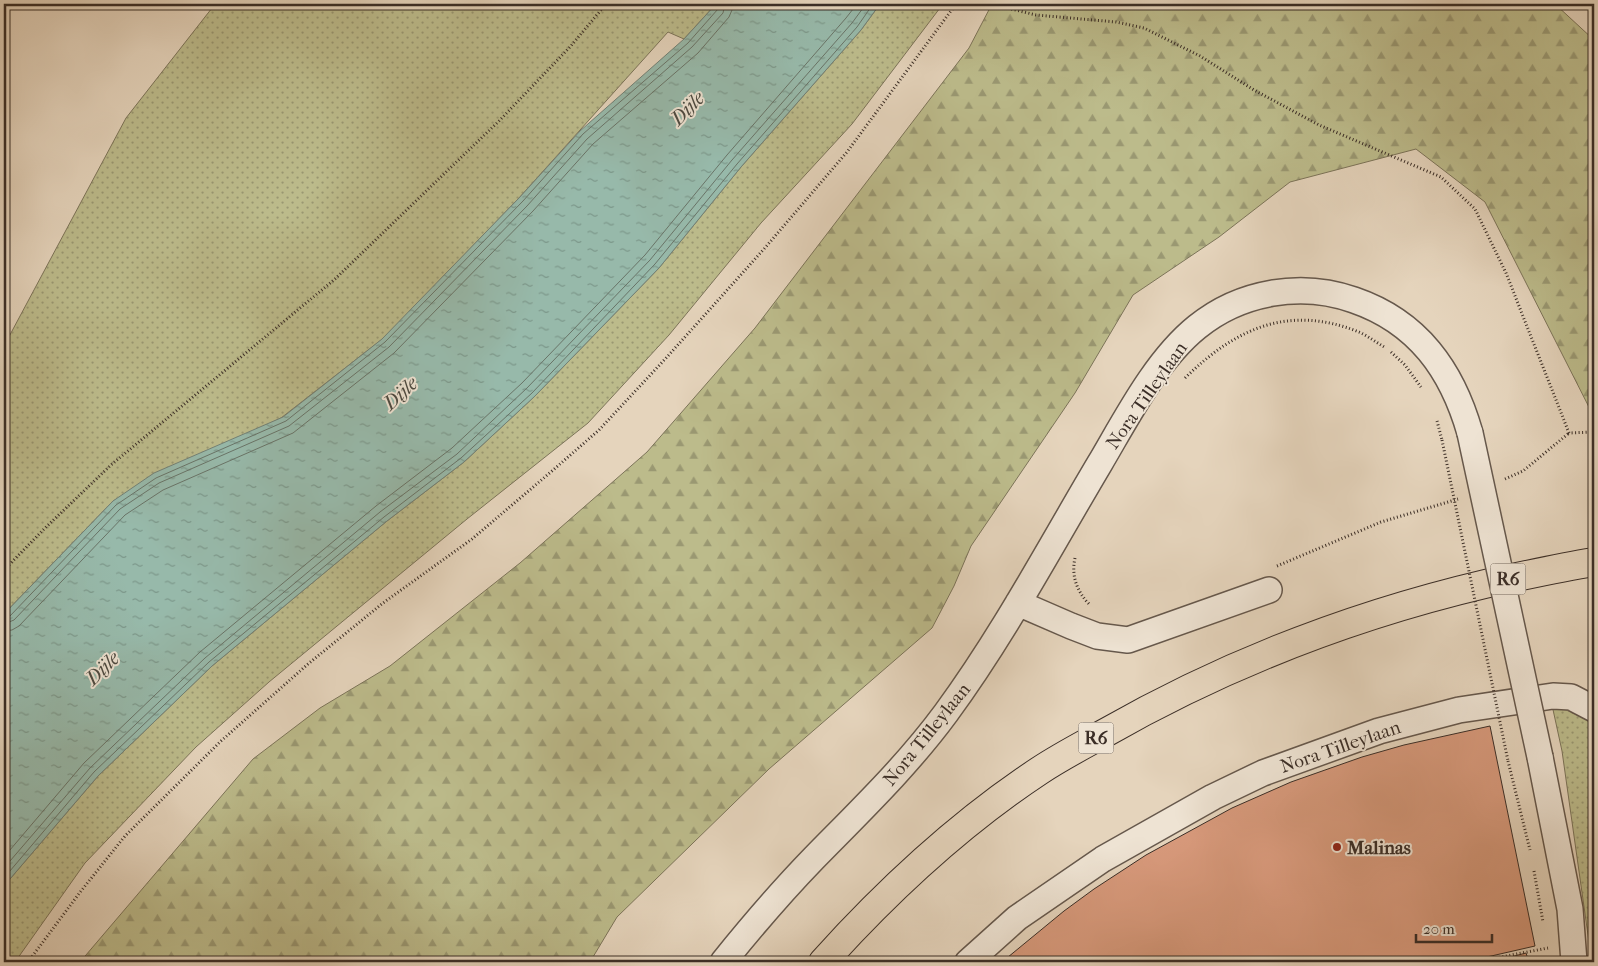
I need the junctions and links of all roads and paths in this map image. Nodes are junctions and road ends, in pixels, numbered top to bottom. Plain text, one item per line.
1 (606, 4) edge
2 (956, 4) edge
3 (991, 4) edge
4 (1181, 384) dead end
5 (1424, 390) dead end
6 (1436, 419) dead end
7 (1594, 432) edge
8 (1569, 433) junction
9 (1496, 482) dead end
10 (1460, 498) dead end
11 (1076, 555) dead end
12 (1594, 562) edge
13 (4, 570) edge
14 (1272, 578) joint
15 (1018, 602) junction
16 (1094, 607) dead end
17 (1594, 709) edge
18 (1531, 854) dead end
19 (1533, 863) dead end
20 (1544, 922) dead end
21 (1547, 942) dead end
22 (1548, 948) junction
23 (1548, 955) dead end
24 (28, 962) edge
25 (723, 962) edge
26 (823, 962) edge
27 (968, 962) edge
28 (1475, 962) edge
29 (1574, 962) edge

1 - 13 path
2 - 24 path
3 - 8 path
4 - 5 path
6 - 18 path, bridge
7 - 8 path
8 - 9 path
10 - 14 path
11 - 16 path
12 - 26 highway, R6
14 - 15 street
15 - 25 street, Nora Tilleylaan
15 - 29 street, Nora Tilleylaan, bridge
17 - 27 street, Nora Tilleylaan
19 - 20 path
21 - 22 path
22 - 23 path
22 - 28 path

